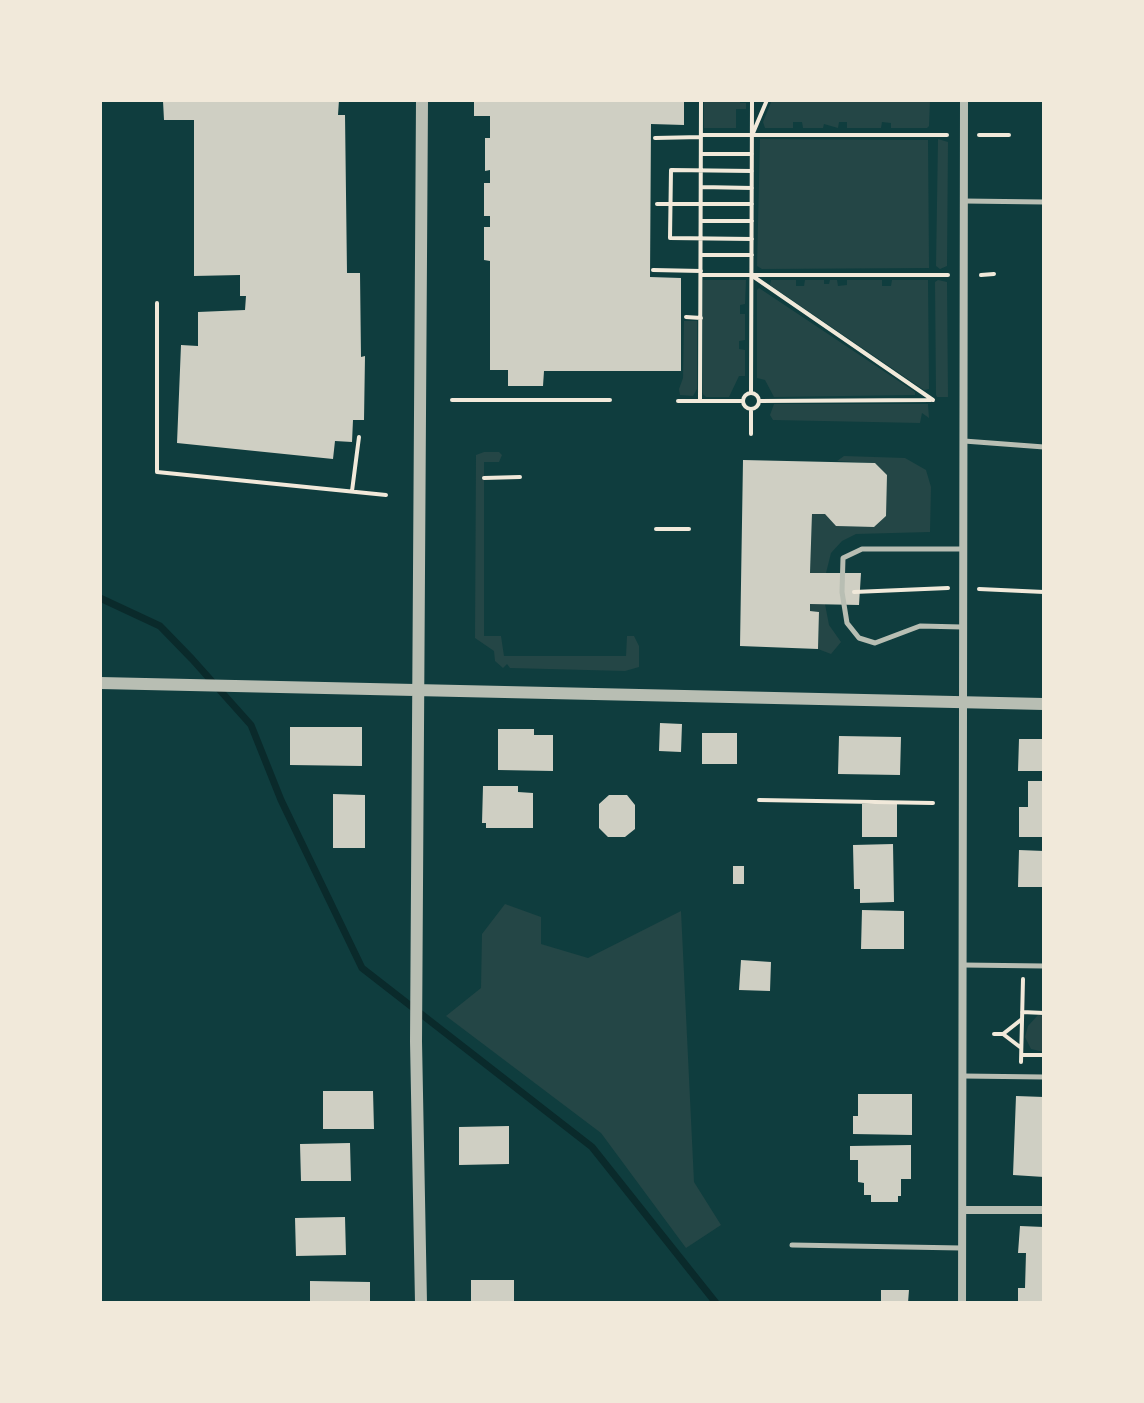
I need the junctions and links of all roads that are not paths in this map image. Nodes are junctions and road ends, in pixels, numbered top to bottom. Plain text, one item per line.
1 (422, 100) edge
2 (964, 100) edge
3 (964, 201) junction
4 (1044, 202) edge
5 (964, 441) junction
6 (1044, 447) edge
7 (964, 549) junction
8 (964, 627) junction
9 (100, 683) edge
10 (418, 689) junction
11 (964, 701) junction
12 (1044, 704) edge
13 (963, 965) junction
14 (1044, 966) edge
15 (963, 1076) junction
16 (1044, 1077) edge
17 (963, 1210) junction
18 (1044, 1210) edge
19 (792, 1245) dead end
20 (962, 1248) junction
21 (421, 1303) edge
22 (962, 1303) edge

1 - 10 street
2 - 3 street
3 - 4 lane
3 - 5 street
5 - 6 lane
5 - 7 street
7 - 8 street
7 - 8 lane
8 - 11 street
9 - 10 street
10 - 11 street
10 - 21 street
11 - 12 street
11 - 13 street
13 - 14 lane
13 - 15 street
15 - 16 lane
15 - 17 street
17 - 18 street
17 - 20 street
19 - 20 lane
20 - 22 street

